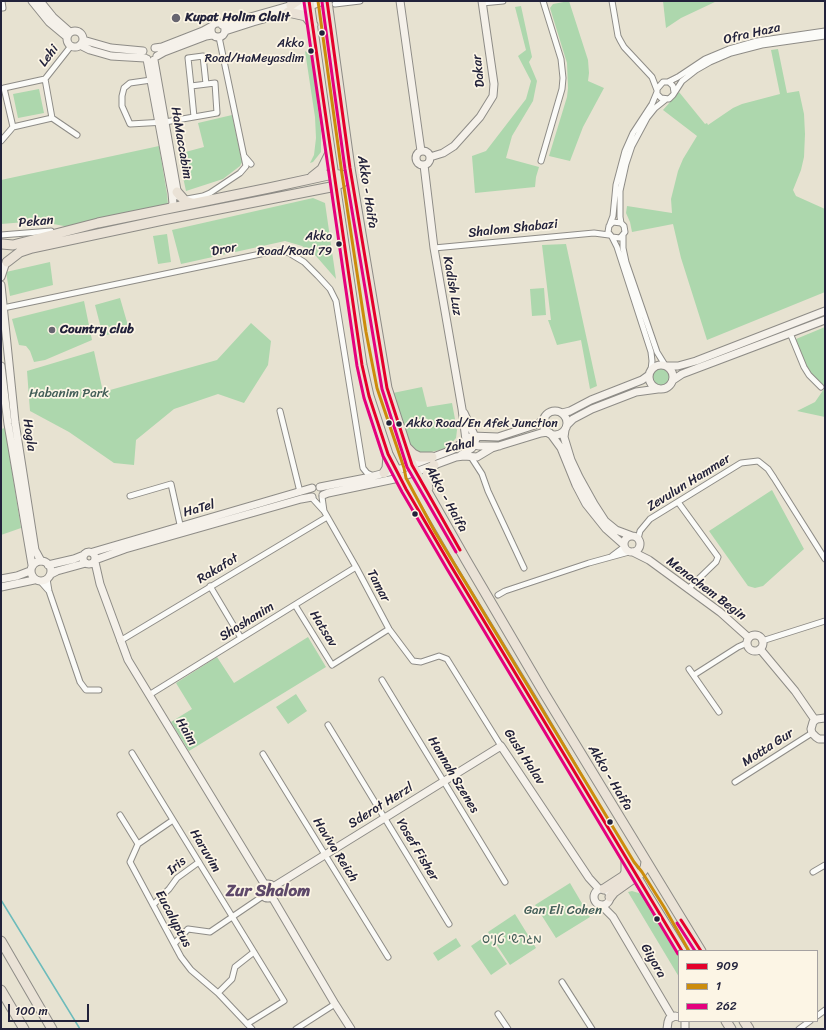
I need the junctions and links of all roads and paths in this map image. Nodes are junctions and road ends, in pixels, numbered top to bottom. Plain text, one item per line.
1 (2, 1) edge
2 (32, 1) edge
3 (40, 1) edge
4 (323, 1) edge
5 (360, 1) edge
6 (400, 1) edge
7 (503, 1) edge
8 (543, 1) edge
9 (612, 1) edge
10 (331, 2) edge
11 (482, 2) edge
12 (309, 3) edge
13 (292, 6) edge
14 (1, 8) edge
15 (313, 25) junction
16 (212, 26) junction
17 (224, 28) junction
18 (825, 31) edge
19 (68, 35) junction
20 (216, 36) junction
21 (825, 36) edge
22 (81, 42) junction
23 (71, 46) junction
24 (155, 48) junction
25 (149, 57) junction
26 (647, 72) junction
27 (45, 79) junction
28 (151, 80) junction
29 (666, 82) junction
30 (206, 84) junction
31 (191, 86) junction
32 (3, 87) edge
33 (657, 91) junction
34 (674, 92) junction
35 (665, 100) junction
36 (194, 117) junction
37 (52, 118) junction
38 (162, 123) junction
39 (12, 127) junction
40 (77, 135) dead end
41 (1, 141) edge
42 (421, 151) junction
43 (330, 152) junction
44 (244, 156) junction
45 (430, 158) junction
46 (541, 161) dead end
47 (251, 164) dead end
48 (424, 165) junction
49 (333, 174) junction
50 (351, 177) junction
51 (304, 181) junction
52 (336, 186) junction
53 (318, 190) junction
54 (177, 201) junction
55 (339, 209) junction
56 (163, 220) junction
57 (621, 223) junction
58 (610, 225) junction
59 (594, 233) junction
60 (623, 235) junction
61 (611, 236) junction
62 (1, 241) edge
63 (434, 248) junction
64 (4, 265) edge
65 (1, 277) edge
66 (1, 285) edge
67 (3, 308) junction
68 (825, 311) edge
69 (825, 320) edge
70 (790, 333) junction
71 (666, 365) junction
72 (1, 366) edge
73 (650, 372) junction
74 (673, 380) junction
75 (821, 387) dead end
76 (658, 389) junction
77 (462, 409) junction
78 (280, 411) dead end
79 (562, 413) junction
80 (545, 418) junction
81 (566, 428) junction
82 (549, 432) junction
83 (475, 435) junction
84 (466, 440) junction
85 (474, 445) junction
86 (406, 446) junction
87 (499, 446) junction
88 (388, 454) junction
89 (482, 454) junction
90 (471, 457) junction
91 (452, 458) junction
92 (433, 461) junction
93 (363, 468) junction
94 (414, 468) junction
95 (384, 473) junction
96 (397, 474) junction
97 (482, 474) junction
98 (374, 476) junction
99 (356, 480) junction
100 (316, 488) junction
101 (300, 492) junction
102 (130, 496) dead end
103 (322, 496) junction
104 (313, 498) junction
105 (432, 501) junction
106 (678, 502) junction
107 (324, 511) junction
108 (327, 517) junction
109 (181, 527) junction
110 (174, 536) junction
111 (637, 540) junction
112 (628, 549) junction
113 (93, 552) junction
114 (30, 553) junction
115 (84, 555) junction
116 (825, 559) edge
117 (649, 560) junction
118 (91, 562) junction
119 (45, 563) junction
120 (356, 566) junction
121 (31, 568) junction
122 (524, 568) dead end
123 (17, 576) junction
124 (1, 579) edge
125 (43, 579) junction
126 (210, 586) junction
127 (1, 587) edge
128 (688, 589) junction
129 (498, 595) dead end
130 (295, 605) junction
131 (825, 621) edge
132 (389, 629) junction
133 (241, 638) junction
134 (748, 640) junction
135 (120, 641) junction
136 (762, 641) junction
137 (760, 649) junction
138 (421, 662) joint
139 (689, 668) dead end
140 (694, 675) junction
141 (382, 680) dead end
142 (99, 690) dead end
143 (149, 695) junction
144 (719, 712) dead end
145 (825, 718) edge
146 (816, 720) junction
147 (328, 725) dead end
148 (812, 733) junction
149 (825, 739) edge
150 (501, 746) junction
151 (132, 753) dead end
152 (263, 754) dead end
153 (444, 781) junction
154 (735, 782) dead end
155 (120, 815) dead end
156 (384, 818) junction
157 (173, 820) junction
158 (138, 844) junction
159 (325, 854) junction
160 (624, 856) junction
161 (199, 862) junction
162 (646, 862) junction
163 (825, 865) edge
164 (812, 872) dead end
165 (636, 876) junction
166 (505, 882) dead end
167 (269, 886) junction
168 (620, 888) junction
169 (599, 890) junction
170 (645, 891) junction
171 (263, 896) junction
172 (272, 897) junction
173 (609, 899) junction
174 (153, 905) junction
175 (601, 905) junction
176 (233, 917) junction
177 (613, 917) junction
178 (449, 924) dead end
179 (1, 942) edge
180 (174, 944) junction
181 (681, 950) edge
182 (700, 950) edge
183 (254, 952) junction
184 (388, 957) dead end
185 (562, 982) dead end
186 (1, 990) edge
187 (218, 993) junction
188 (335, 1004) junction
189 (498, 1014) dead end
190 (676, 1017) edge
191 (809, 1022) edge
192 (247, 1024) junction
193 (24, 1029) edge
194 (52, 1029) edge
195 (252, 1029) edge
196 (296, 1029) edge
197 (351, 1029) edge
198 (508, 1029) edge
199 (592, 1029) edge
200 (668, 1029) edge
201 (799, 1029) edge

1 - 14 street
2 - 19 street
3 - 19 street
4 - 12 street
5 - 10 street
6 - 42 street
7 - 11 street
8 - 46 street
9 - 26 street
10 - 50 highway, Akko - Haifa
11 - 45 street, Dakar
12 - 13 street
12 - 15 highway, Akko - Haifa
13 - 15 highway
13 - 17 street
15 - 43 highway, Akko - Haifa
16 - 17 street
16 - 20 street
16 - 24 street
17 - 20 street
18 - 29 street, Ofra Haza
19 - 22 street
19 - 23 street
20 - 25 street
20 - 44 street
21 - 34 street, Ofra Haza
22 - 23 street
22 - 25 street
23 - 27 street, Lehi
24 - 25 street
24 - 25 street
25 - 28 street, HaMaccabim
25 - 38 street, HaMaccabim
26 - 29 street
26 - 33 street
27 - 32 street, Lehi
27 - 37 street, Lehi
28 - 38 street, HaMaccabim
28 - 38 street
29 - 33 street
29 - 34 street
30 - 31 street
30 - 31 street
30 - 36 street
31 - 36 street
32 - 39 street, Lehi
33 - 35 street
33 - 58 street
34 - 35 street
35 - 57 street
36 - 38 street
37 - 39 street
37 - 40 street
38 - 54 street, HaMaccabim
38 - 54 street, HaMaccabim
39 - 41 street
42 - 45 street
42 - 48 street
43 - 49 highway, Akko - Haifa
43 - 51 highway
44 - 47 street
44 - 54 street
45 - 48 street
48 - 63 street, Kadish Luz
49 - 50 highway
49 - 51 highway
49 - 52 highway, Akko - Haifa
50 - 52 highway
50 - 86 highway, Akko - Haifa
51 - 54 highway
52 - 53 highway
52 - 55 highway, Akko - Haifa
53 - 55 highway
53 - 56 highway
54 - 56 street
54 - 62 highway
55 - 88 highway, Akko - Haifa
56 - 64 highway
57 - 58 street
57 - 60 street
58 - 59 street, Shalom Shabazi
58 - 61 street
59 - 61 street, Shalom Shabazi
59 - 63 street, Shalom Shabazi
60 - 61 street
60 - 71 street
61 - 73 street
62 - 64 highway
63 - 77 street, Kadish Luz
64 - 65 street
66 - 67 street, Hogla
67 - 93 street, Dror
67 - 119 street, Hogla
68 - 71 street
69 - 70 street
70 - 74 street
70 - 75 street
71 - 73 street
71 - 74 street
72 - 114 street, Hogla
73 - 76 street
73 - 79 street
74 - 76 street
76 - 81 street
77 - 83 street, Kadish Luz
77 - 84 street, Kadish Luz
78 - 101 street
79 - 80 street
79 - 81 street
80 - 82 street
80 - 83 street, Zahal
81 - 82 street
81 - 111 street
82 - 87 street, Zahal
82 - 112 street, Menachem Begin
83 - 84 street, Zahal
83 - 85 street
84 - 85 street
84 - 92 street, Zahal
85 - 87 street
85 - 91 street
86 - 92 highway
86 - 94 highway, Akko - Haifa
87 - 89 street, Zahal
88 - 95 highway
88 - 96 highway, Akko - Haifa
89 - 90 street, Zahal
89 - 97 street
90 - 91 street, Zahal
90 - 97 street
91 - 92 street, Zahal
92 - 94 street, Zahal
92 - 105 highway
93 - 98 street
93 - 99 street
94 - 96 street, Zahal
94 - 105 highway, Akko - Haifa
95 - 96 street, HaTel
95 - 98 street, HaTel
96 - 103 street
96 - 160 highway, Akko - Haifa
97 - 122 street
98 - 99 street, HaTel
99 - 100 street, HaTel
100 - 101 street, HaTel
100 - 103 street
100 - 104 street
101 - 109 street, HaTel
102 - 109 street
103 - 104 street
103 - 107 street, Tamar
104 - 107 street, Tamar
104 - 110 street, HaTel
105 - 162 highway, Akko - Haifa
106 - 111 street, Zevulun Hammer
106 - 116 street, Zevulun Hammer
106 - 128 street
107 - 108 street, Tamar
108 - 120 street, Tamar
108 - 126 street, Rakafot
109 - 110 street
109 - 113 street, HaTel
110 - 118 street, HaTel
111 - 112 street
111 - 112 street
111 - 117 street, Menachem Begin
112 - 117 street, Menachem Begin
112 - 129 street
113 - 115 street
113 - 118 street
114 - 121 street, Hogla
114 - 123 street
115 - 118 street
115 - 119 street
117 - 128 street, Menachem Begin
118 - 125 street, HaTel
118 - 135 street, Haim
119 - 121 street
119 - 125 street
120 - 130 street, Shoshanim
120 - 132 street, Tamar
121 - 123 street
121 - 125 street
123 - 124 street
125 - 127 street, HaTel
125 - 142 street
126 - 133 street
126 - 135 street, Rakafot
128 - 134 street, Menachem Begin
130 - 132 street, Hatsav
130 - 133 street, Shoshanim
131 - 136 street
132 - 138 street, Tamar
133 - 143 street, Shoshanim
134 - 136 street
134 - 137 street
134 - 140 street
135 - 143 street, Haim
136 - 137 street
137 - 146 street
138 - 150 street, Gush Halav
139 - 140 street
140 - 144 street
141 - 153 street, Hannah Szenes
143 - 167 street, Haim
145 - 146 street
146 - 148 street
147 - 156 street, Yosef Fisher
148 - 149 street
148 - 154 street, Motta Gur
150 - 153 street, Sderot Herzl
150 - 169 street, Gush Halav
151 - 157 street, Haruvim
152 - 159 street, Haviva Reich
153 - 156 street, Sderot Herzl
153 - 166 street, Hannah Szenes
155 - 158 street
156 - 159 street, Sderot Herzl
156 - 178 street, Yosef Fisher
157 - 158 street
157 - 161 street, Haruvim
158 - 174 street, Eucalyptus
159 - 167 street, Sderot Herzl
159 - 184 street, Haviva Reich
160 - 165 highway, Akko - Haifa
160 - 169 highway
161 - 174 street, Iris
161 - 176 street, Haruvim
162 - 165 highway
162 - 182 highway, Akko - Haifa
163 - 164 street
165 - 168 highway
165 - 170 highway, Akko - Haifa
167 - 171 street
167 - 172 street
168 - 170 highway
168 - 173 highway
169 - 173 street, Giyora
169 - 175 street
170 - 181 highway, Akko - Haifa
171 - 172 street
171 - 176 street
172 - 188 street
173 - 175 street
173 - 177 street, Giyora
174 - 180 street, Eucalyptus
175 - 177 street, Giyora
176 - 180 street
176 - 183 street, Haruvim
177 - 190 street, Giyora
179 - 194 highway
180 - 187 street, Eucalyptus
183 - 187 street
183 - 192 street, Haruvim
185 - 199 street
186 - 193 highway
187 - 192 street, Eucalyptus
188 - 196 street
188 - 197 street
189 - 198 street
190 - 200 street
191 - 201 street
192 - 195 street, Eucalyptus

